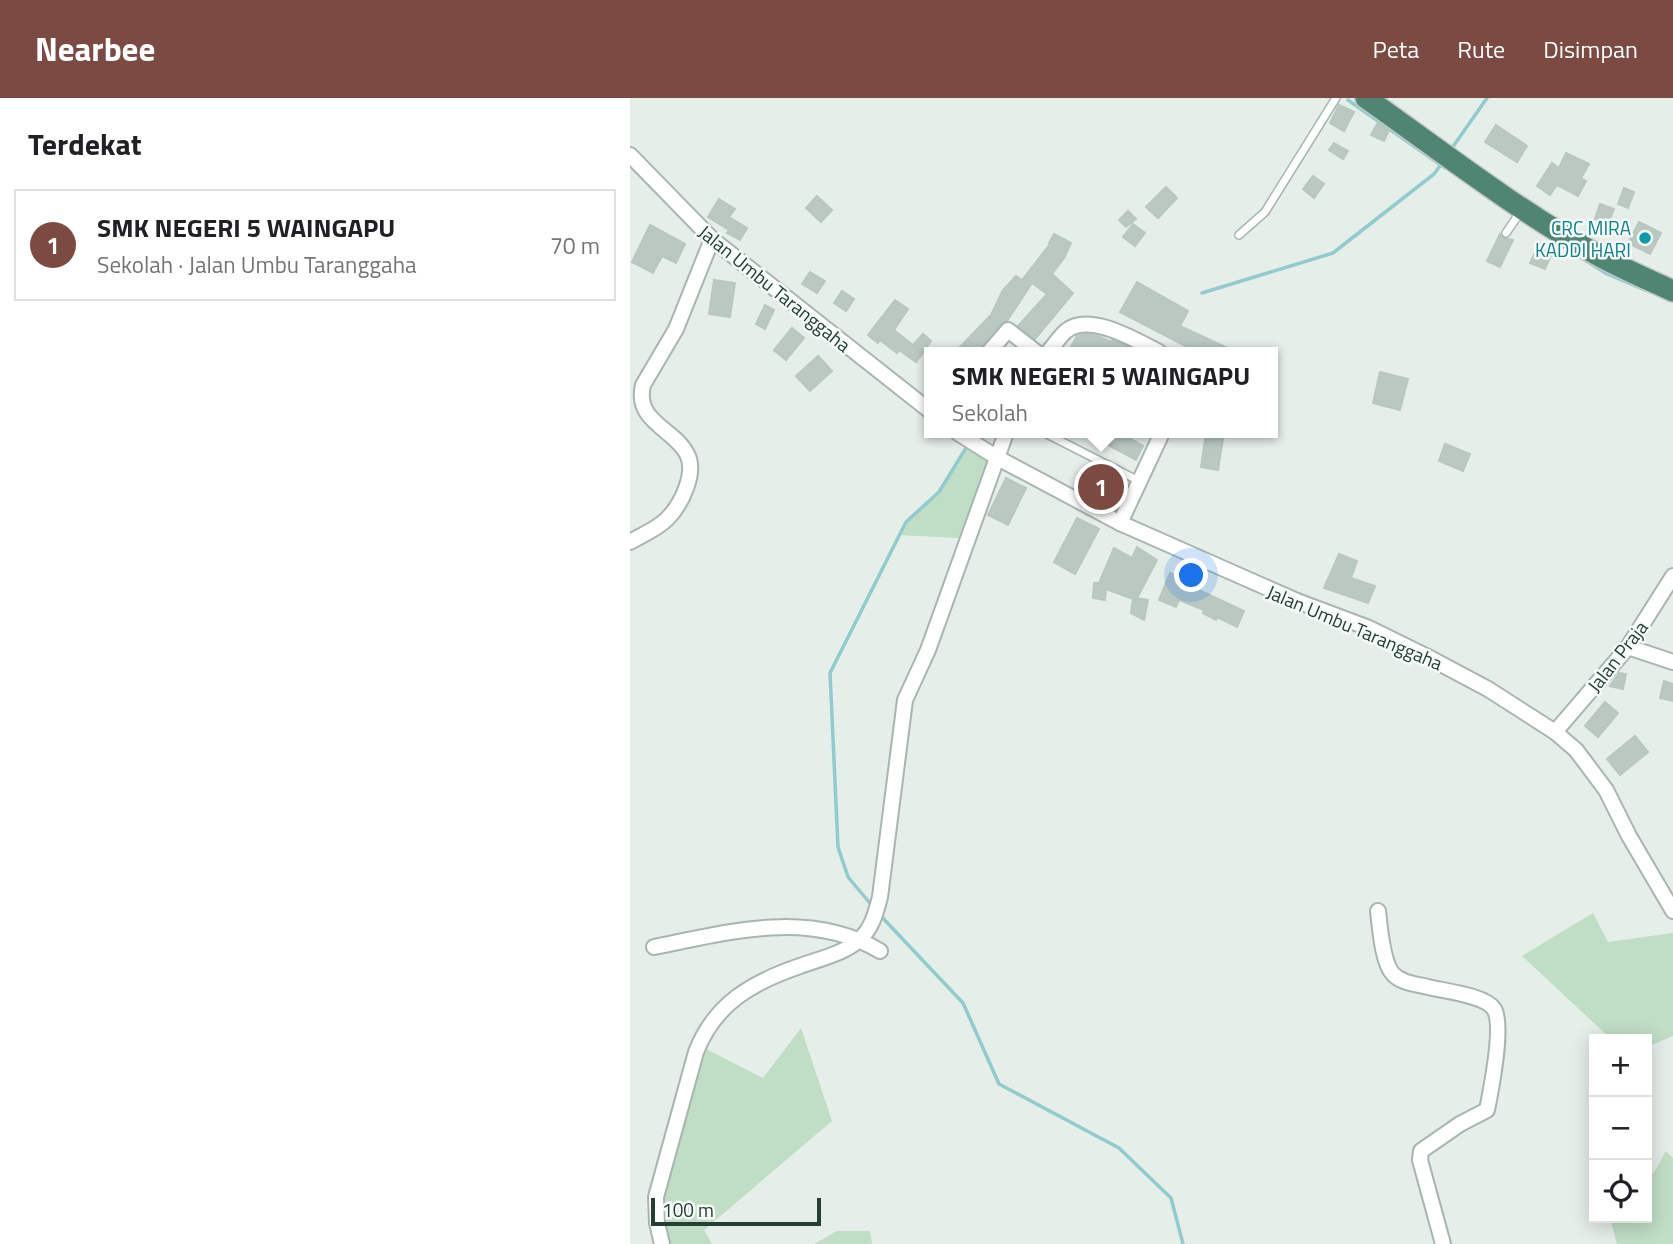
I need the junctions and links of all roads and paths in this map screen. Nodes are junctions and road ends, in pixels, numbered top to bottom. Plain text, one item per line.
1 (1336, 98) edge
2 (1366, 98) edge
3 (630, 155) edge
4 (1519, 214) junction
5 (1506, 233) dead end
6 (1239, 235) dead end
7 (712, 239) junction
8 (1673, 291) edge
9 (993, 347) edge
10 (1030, 347) edge
11 (1052, 347) edge
12 (1148, 347) edge
13 (924, 407) edge
14 (966, 438) edge
15 (1004, 438) edge
16 (1055, 438) edge
17 (1160, 438) edge
18 (996, 457) junction
19 (1139, 481) junction
20 (1120, 523) junction
21 (630, 542) edge
22 (1673, 576) edge
23 (1628, 647) junction
24 (1673, 662) edge
25 (1555, 732) junction
26 (1378, 911) dead end
27 (1673, 911) edge
28 (860, 940) junction
29 (654, 947) dead end
30 (880, 951) dead end
31 (662, 1244) edge
32 (1443, 1244) edge

1 - 6 lane
2 - 4 highway
3 - 7 street, Jalan Umbu Taranggaha
4 - 5 lane
4 - 8 highway
7 - 13 street, Jalan Umbu Taranggaha
7 - 21 street
9 - 10 street
11 - 12 street
14 - 18 street, Jalan Umbu Taranggaha
15 - 18 street
16 - 19 lane
17 - 19 street
18 - 20 street, Jalan Umbu Taranggaha
18 - 28 street
19 - 20 street
20 - 25 street, Jalan Umbu Taranggaha
22 - 23 street, Jalan Praja
23 - 24 street
23 - 25 street, Jalan Praja
25 - 27 street, Jalan Umbu Taranggaha
26 - 32 street
28 - 29 street
28 - 30 street
28 - 31 street

